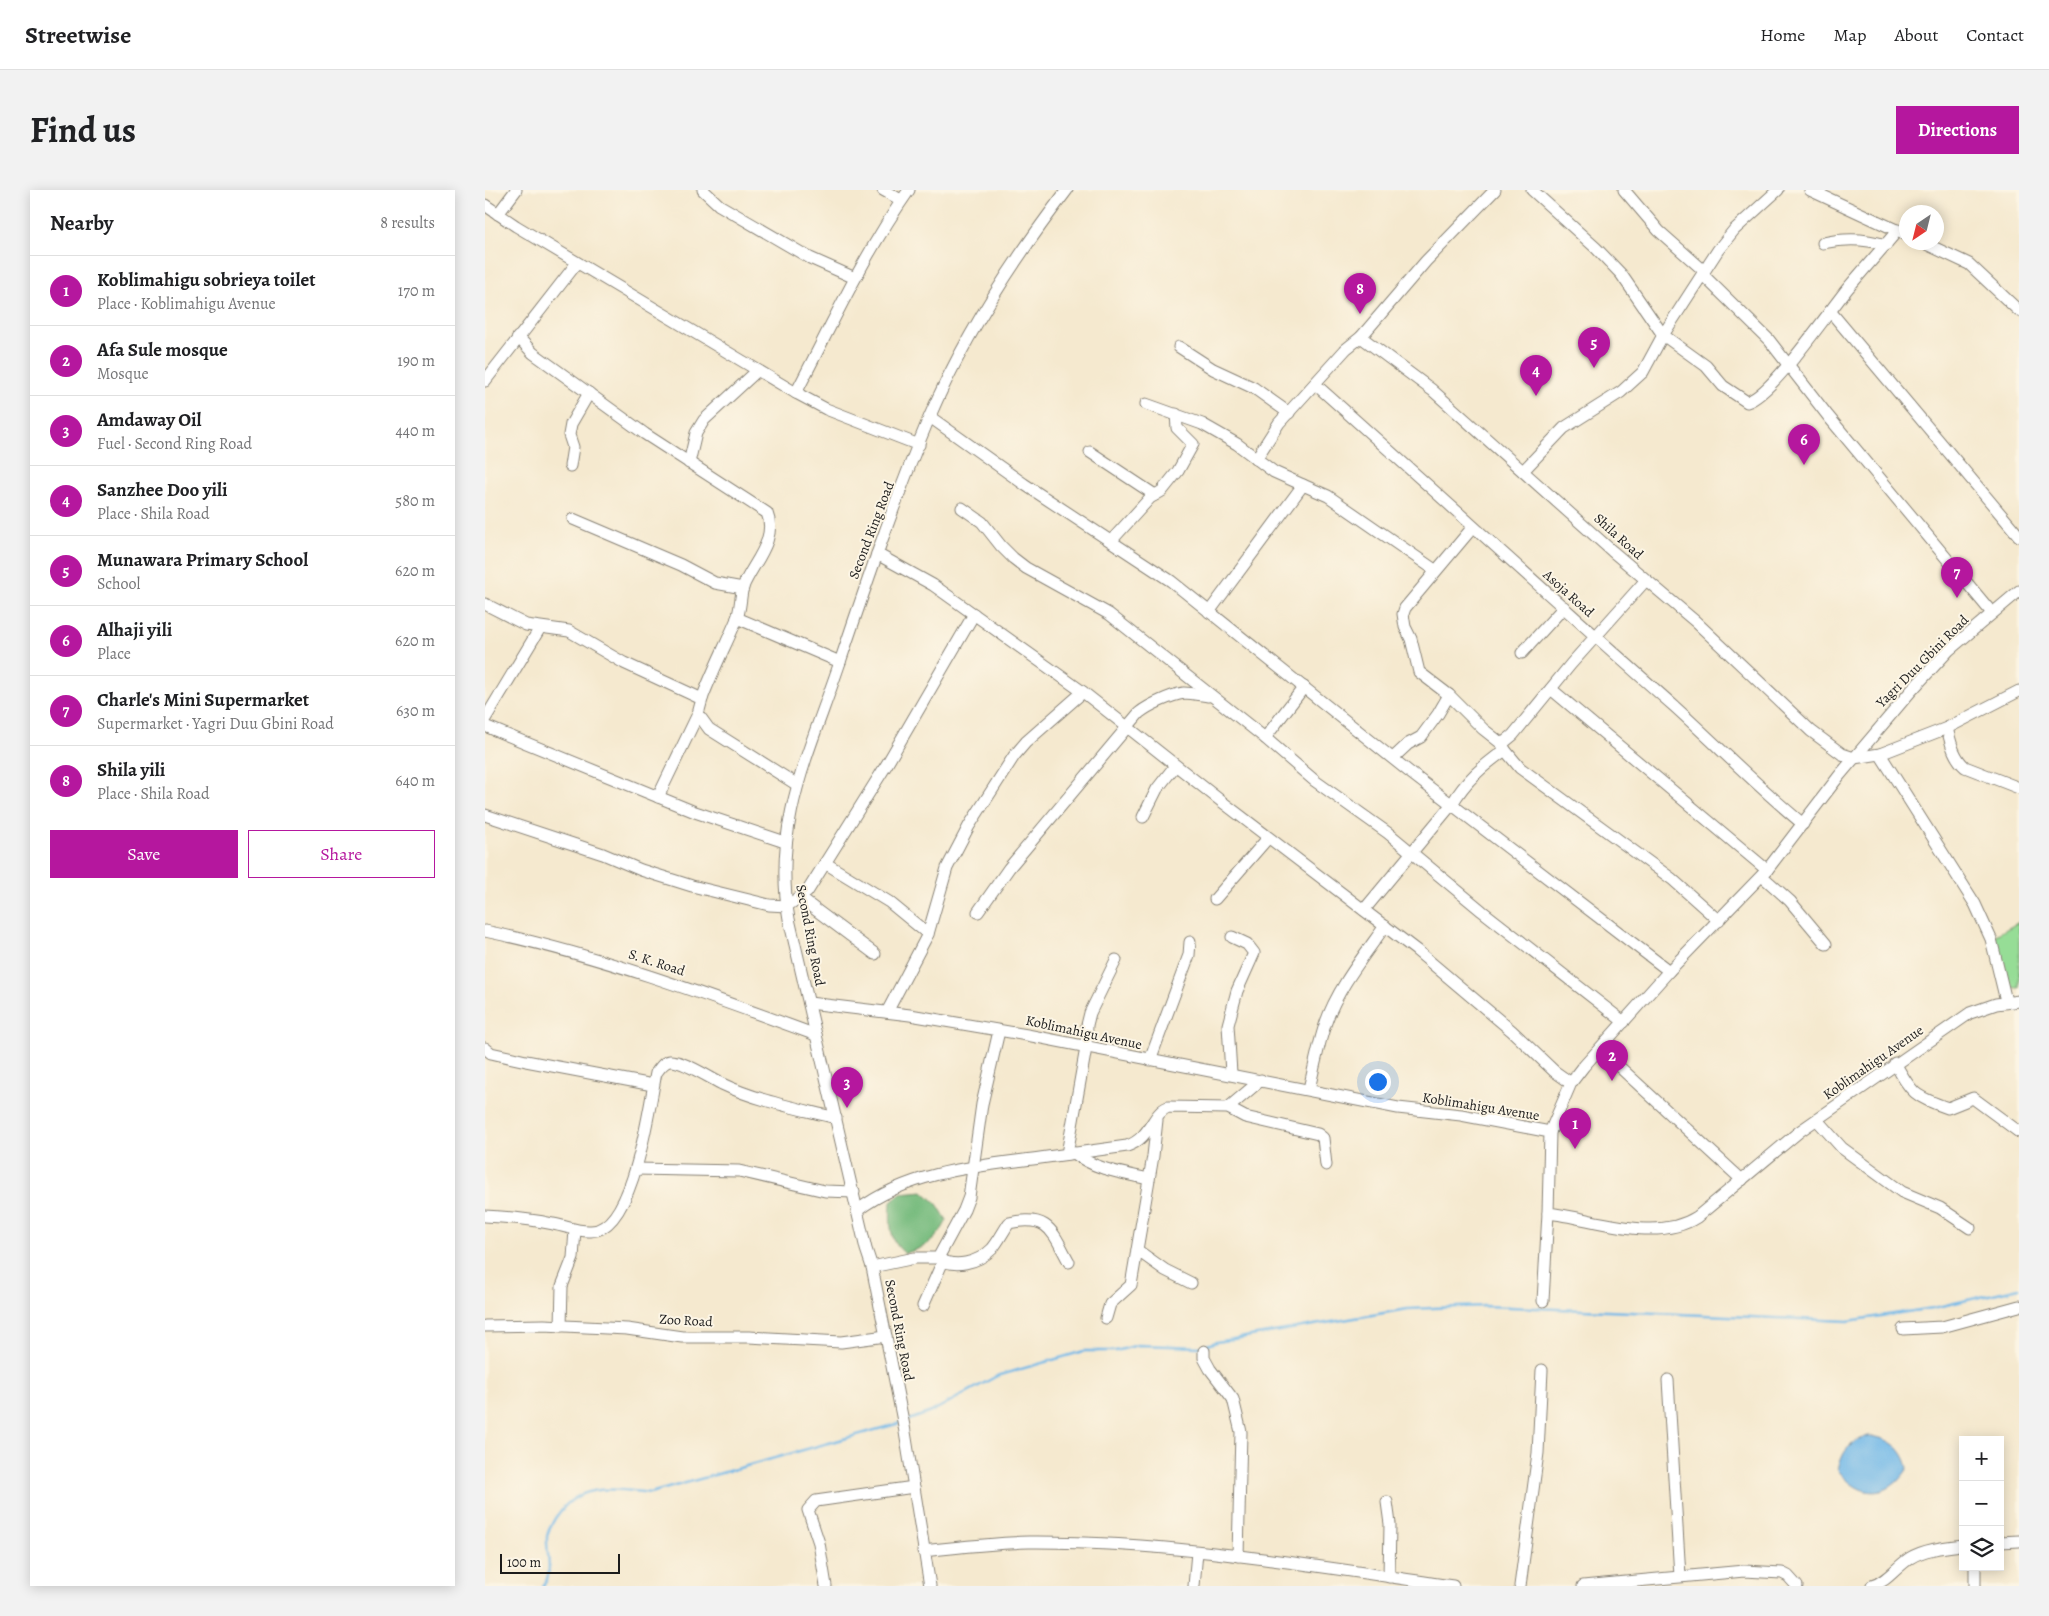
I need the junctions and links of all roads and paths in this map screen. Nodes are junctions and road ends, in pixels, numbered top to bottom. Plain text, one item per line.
1 (516, 190) edge
2 (703, 190) edge
3 (883, 190) edge
4 (909, 190) edge
5 (1067, 190) edge
6 (1495, 190) edge
7 (1532, 190) edge
8 (1624, 190) edge
9 (1778, 190) edge
10 (1810, 190) edge
11 (901, 200) junction
12 (485, 205) edge
13 (498, 214) junction
14 (1899, 232) edge
15 (1899, 235) edge
16 (1823, 243) dead end
17 (1886, 245) junction
18 (1939, 250) edge
19 (577, 263) junction
20 (1703, 270) junction
21 (855, 278) junction
22 (1830, 311) junction
23 (2019, 311) edge
24 (1663, 335) junction
25 (518, 337) junction
26 (1361, 337) junction
27 (1179, 347) dead end
28 (1790, 364) junction
29 (757, 371) junction
30 (485, 381) edge
31 (1315, 384) junction
32 (589, 393) junction
33 (796, 393) junction
34 (1146, 404) dead end
35 (1289, 413) junction
36 (1176, 414) junction
37 (930, 417) junction
38 (919, 445) junction
39 (1090, 452) dead end
40 (1256, 459) junction
41 (689, 463) junction
42 (570, 466) dead end
43 (1523, 471) junction
44 (1303, 485) junction
45 (1155, 495) junction
46 (962, 508) dead end
47 (573, 518) dead end
48 (1473, 527) junction
49 (2019, 536) edge
50 (1111, 541) junction
51 (877, 554) junction
52 (1435, 570) junction
53 (1646, 580) junction
54 (743, 588) junction
55 (2018, 595) edge
56 (485, 604) edge
57 (1564, 607) junction
58 (1209, 612) junction
59 (1992, 613) junction
60 (974, 614) junction
61 (737, 618) junction
62 (540, 628) junction
63 (1595, 637) junction
64 (1522, 653) dead end
65 (840, 662) junction
66 (1304, 687) junction
67 (1551, 689) junction
68 (2019, 691) edge
69 (1083, 692) junction
70 (1449, 695) junction
71 (1210, 696) junction
72 (702, 699) junction
73 (698, 714) junction
74 (485, 719) edge
75 (485, 726) edge
76 (1126, 726) junction
77 (1947, 728) junction
78 (1265, 738) junction
79 (1503, 747) junction
80 (1880, 754) junction
81 (1393, 758) junction
82 (1854, 758) junction
83 (1175, 766) junction
84 (796, 784) junction
85 (2019, 788) edge
86 (658, 797) junction
87 (1452, 804) junction
88 (485, 815) edge
89 (1143, 817) dead end
90 (1803, 824) junction
91 (1268, 838) junction
92 (785, 842) junction
93 (1412, 852) junction
94 (825, 864) junction
95 (1765, 873) junction
96 (800, 898) junction
97 (1215, 899) dead end
98 (787, 906) junction
99 (1364, 910) junction
100 (978, 912) dead end
101 (1719, 921) junction
102 (1385, 926) junction
103 (485, 933) edge
104 (928, 934) junction
105 (1232, 937) dead end
106 (1190, 942) dead end
107 (1826, 944) dead end
108 (875, 954) dead end
109 (1117, 960) dead end
110 (1669, 971) junction
111 (2006, 1001) junction
112 (2019, 1001) edge
113 (809, 1003) junction
114 (887, 1012) junction
115 (1624, 1022) junction
116 (999, 1031) junction
117 (816, 1035) junction
118 (485, 1048) edge
119 (1086, 1048) junction
120 (1599, 1050) junction
121 (1150, 1060) junction
122 (1895, 1063) junction
123 (1231, 1073) junction
124 (1261, 1080) junction
125 (1571, 1083) junction
126 (653, 1085) junction
127 (1309, 1089) junction
128 (1228, 1108) junction
129 (836, 1118) junction
130 (1157, 1118) junction
131 (1817, 1120) junction
132 (1550, 1132) junction
133 (2019, 1132) edge
134 (1071, 1153) junction
135 (973, 1165) junction
136 (1326, 1165) dead end
137 (636, 1169) junction
138 (1149, 1179) junction
139 (1742, 1180) junction
140 (854, 1192) junction
141 (858, 1210) junction
142 (1548, 1213) junction
143 (485, 1216) edge
144 (1971, 1228) dead end
145 (575, 1230) junction
146 (1137, 1250) junction
147 (941, 1260) junction
148 (1069, 1262) dead end
149 (872, 1266) junction
150 (1191, 1283) dead end
151 (1543, 1301) dead end
152 (923, 1306) dead end
153 (2019, 1306) edge
154 (1106, 1318) dead end
155 (485, 1326) edge
156 (561, 1326) junction
157 (1903, 1329) dead end
158 (886, 1336) junction
159 (1204, 1352) dead end
160 (1542, 1370) dead end
161 (1668, 1380) dead end
162 (914, 1487) junction
163 (1387, 1502) dead end
164 (2019, 1541) edge
165 (2004, 1542) edge
166 (1959, 1546) edge
167 (923, 1551) junction
168 (1197, 1552) junction
169 (1238, 1556) junction
170 (1975, 1571) edge
171 (1680, 1576) junction
172 (1389, 1577) junction
173 (826, 1586) edge
174 (930, 1586) edge
175 (1194, 1586) edge
176 (1453, 1586) edge
177 (1520, 1586) edge
178 (1583, 1586) edge
179 (1797, 1586) edge
180 (1872, 1586) edge
181 (1975, 1586) edge

1 - 13 street
2 - 21 street
3 - 11 street
4 - 11 street
5 - 37 street, Second Ring Road
6 - 26 street
7 - 24 street
8 - 20 street
9 - 20 street
10 - 14 street
11 - 21 street
12 - 13 street
13 - 19 street
15 - 17 street
16 - 17 street
17 - 22 street
18 - 23 street
19 - 25 street
19 - 29 street
20 - 24 street
20 - 28 street
21 - 33 street
22 - 28 street
22 - 49 street
24 - 28 street
24 - 43 street
25 - 30 street
25 - 32 street
26 - 31 street
26 - 43 street, Shila Road
27 - 35 street
28 - 59 street
29 - 33 street
29 - 41 street
31 - 35 street
31 - 48 street, Asoja Road
32 - 41 street
32 - 42 street
33 - 38 street
34 - 36 street
35 - 40 street
36 - 40 street
36 - 45 street
37 - 38 street, Second Ring Road
37 - 50 street
38 - 51 street, Second Ring Road
39 - 45 street
40 - 44 street
41 - 54 street
43 - 53 street, Shila Road
44 - 52 street
44 - 58 street
45 - 50 street
46 - 71 street
47 - 54 street
48 - 52 street
48 - 57 street, Asoja Road
50 - 58 street
51 - 60 street
51 - 65 street, Second Ring Road
52 - 70 street
53 - 63 street
53 - 82 street, Shila Road
54 - 61 street
55 - 59 street, Yagri Duu Gbini Road
56 - 62 street
57 - 63 street, Asoja Road
57 - 64 street
58 - 66 street
59 - 82 street, Yagri Duu Gbini Road
60 - 69 street
60 - 94 street
61 - 65 street
61 - 72 street
62 - 72 street
62 - 74 street
63 - 67 street
63 - 90 street, Asoja Road
65 - 84 street, Second Ring Road
66 - 78 street
66 - 81 street
67 - 79 street
67 - 95 street
68 - 77 street
69 - 76 street
69 - 104 street
70 - 79 street
70 - 81 street
71 - 76 street
71 - 78 street
72 - 73 street
73 - 84 street
73 - 86 street
75 - 86 street
76 - 83 street
76 - 100 street
77 - 80 street
77 - 85 street
78 - 93 street
79 - 87 street
79 - 101 street
80 - 82 street
80 - 111 street
81 - 87 street
82 - 90 street, Yagri Duu Gbini Road
83 - 89 street
83 - 91 street
84 - 92 street, Second Ring Road
86 - 92 street
87 - 93 street
87 - 110 street
88 - 98 street
90 - 95 street, Yagri Duu Gbini Road
91 - 97 street
91 - 99 street
92 - 98 street, Second Ring Road
93 - 99 street
93 - 115 street
94 - 96 street
94 - 104 street
95 - 101 street, Yagri Duu Gbini Road
95 - 107 street
96 - 98 street
96 - 108 street
98 - 113 street, Second Ring Road
99 - 102 street
101 - 110 street, Yagri Duu Gbini Road
102 - 125 street
102 - 127 street
103 - 117 street, S. K. Road
104 - 114 street
105 - 123 street
106 - 121 street
109 - 119 street
110 - 115 street, Yagri Duu Gbini Road
111 - 112 street, Koblimahigu Avenue
111 - 122 street, Koblimahigu Avenue
113 - 114 street, Koblimahigu Avenue
113 - 117 street, Second Ring Road
114 - 116 street, Koblimahigu Avenue
115 - 120 street, Yagri Duu Gbini Road
116 - 119 street, Koblimahigu Avenue
116 - 135 street
117 - 129 street, Second Ring Road
118 - 126 street
119 - 121 street, Koblimahigu Avenue
119 - 134 street
120 - 125 street, Yagri Duu Gbini Road
120 - 139 street
121 - 123 street, Koblimahigu Avenue
122 - 131 street, Koblimahigu Avenue
122 - 133 street
123 - 124 street, Koblimahigu Avenue
124 - 127 street, Koblimahigu Avenue
124 - 128 street
125 - 132 street, Yagri Duu Gbini Road
126 - 129 street
126 - 137 street
127 - 132 street, Koblimahigu Avenue
128 - 130 street
128 - 136 street
129 - 140 street, Second Ring Road
130 - 134 street
130 - 138 street
131 - 139 street, Koblimahigu Avenue
131 - 144 street
132 - 142 street, Koblimahigu Avenue
134 - 135 street
134 - 138 street
135 - 141 street
135 - 147 street
137 - 140 street
137 - 145 street
138 - 146 street
139 - 142 street, Koblimahigu Avenue
140 - 141 street, Second Ring Road
141 - 149 street, Second Ring Road
142 - 151 street
143 - 145 street
145 - 156 street
146 - 150 street
146 - 154 street
147 - 148 street
147 - 149 street
147 - 152 street
149 - 158 street, Second Ring Road
153 - 157 street
155 - 156 street, Zoo Road
156 - 158 street, Zoo Road
158 - 162 street, Second Ring Road
159 - 169 street
160 - 177 street
161 - 171 street
162 - 167 street, Second Ring Road
162 - 173 street
163 - 172 street
164 - 165 street
166 - 180 street
167 - 168 street
167 - 174 street, Second Ring Road
168 - 169 street
168 - 175 street
169 - 172 street
170 - 181 street
171 - 178 street
171 - 179 street
172 - 176 street

